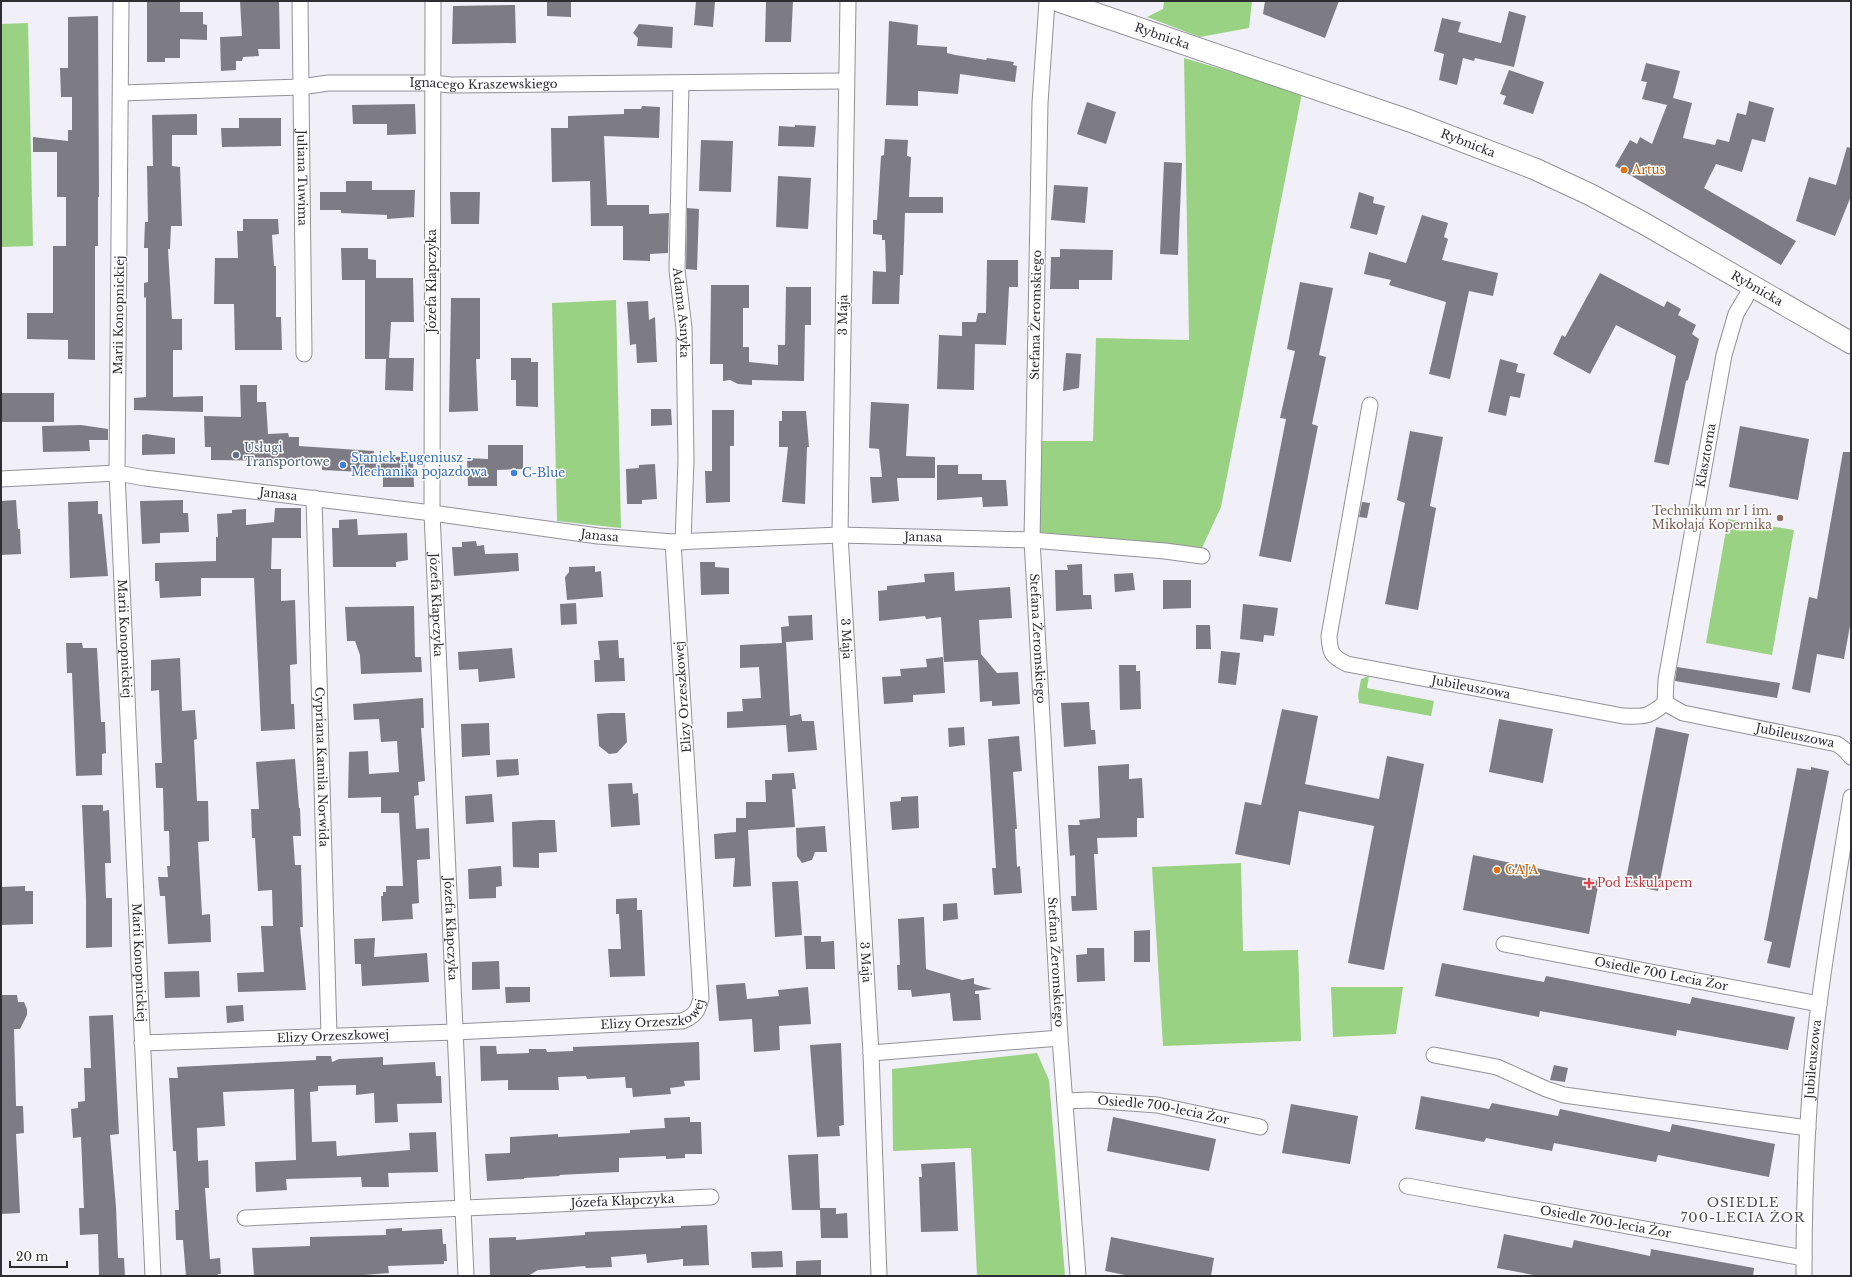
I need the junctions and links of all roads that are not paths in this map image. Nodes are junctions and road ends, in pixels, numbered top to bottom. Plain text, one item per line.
1 (121, 1) edge
2 (300, 1) edge
3 (433, 1) edge
4 (848, 1) edge
5 (1047, 1) edge
6 (1059, 1) edge
7 (846, 81) junction
8 (432, 83) junction
9 (681, 83) junction
10 (301, 87) junction
11 (121, 93) junction
12 (1752, 285) junction
13 (1851, 343) edge
14 (304, 354) dead end
15 (1370, 404) dead end
16 (117, 473) junction
17 (1, 479) edge
18 (314, 498) junction
19 (432, 513) junction
20 (840, 535) junction
21 (1032, 540) junction
22 (678, 542) junction
23 (1202, 556) dead end
24 (1665, 703) junction
25 (1851, 758) edge
26 (1851, 797) edge
27 (1504, 944) dead end
28 (1819, 1004) junction
29 (455, 1032) junction
30 (329, 1036) junction
31 (1060, 1038) junction
32 (142, 1043) junction
33 (871, 1053) junction
34 (1434, 1055) dead end
35 (1065, 1101) junction
36 (1260, 1127) dead end
37 (1808, 1128) junction
38 (1407, 1186) dead end
39 (711, 1197) dead end
40 (463, 1208) junction
41 (246, 1218) dead end
42 (1804, 1258) junction
43 (153, 1276) edge
44 (466, 1276) edge
45 (879, 1276) edge
46 (1078, 1276) edge
47 (1804, 1276) edge

1 - 11 street, Marii Konopnickiej
2 - 10 street, Juliana Tuwima
3 - 8 street, Józefa Kłapczyka
4 - 7 street, 3 Maja
5 - 21 street, Stefana Żeromskiego
6 - 12 street, Rybnicka
7 - 9 street, Ignacego Kraszewskiego
7 - 20 street, 3 Maja
8 - 9 street, Ignacego Kraszewskiego
8 - 10 street, Ignacego Kraszewskiego
8 - 19 street, Józefa Kłapczyka
9 - 22 street, Adama Asnyka
10 - 11 street, Ignacego Kraszewskiego
10 - 14 street, Juliana Tuwima
11 - 16 street, Marii Konopnickiej
12 - 13 street, Rybnicka
12 - 24 street, Klasztorna
15 - 24 street, Jubileuszowa
16 - 17 street, Janasa
16 - 18 street, Janasa
16 - 32 street, Marii Konopnickiej
18 - 19 street, Janasa
18 - 30 street, Cypriana Kamila Norwida
19 - 22 street, Janasa
19 - 29 street, Józefa Kłapczyka
20 - 21 street, Janasa
20 - 22 street, Janasa
20 - 33 street, 3 Maja
21 - 23 street, Janasa
21 - 31 street, Stefana Żeromskiego
22 - 29 street, Elizy Orzeszkowej
24 - 25 street, Jubileuszowa
26 - 28 street, Jubileuszowa
27 - 28 street, Osiedle 700 Lecia Żor
28 - 37 street, Jubileuszowa
29 - 30 street, Elizy Orzeszkowej
29 - 40 street, Józefa Kłapczyka
30 - 32 street, Elizy Orzeszkowej
31 - 33 street
31 - 35 street, Stefana Żeromskiego
32 - 43 street, Marii Konopnickiej
33 - 45 street, 3 Maja
34 - 37 street
35 - 36 street, Osiedle 700-lecia Żor
35 - 46 street, Stefana Żeromskiego
37 - 42 street, Jubileuszowa
38 - 42 street, Osiedle 700-lecia Żor
39 - 40 street, Józefa Kłapczyka
40 - 41 street, Józefa Kłapczyka
40 - 44 street, Józefa Kłapczyka
42 - 47 street, Jubileuszowa

